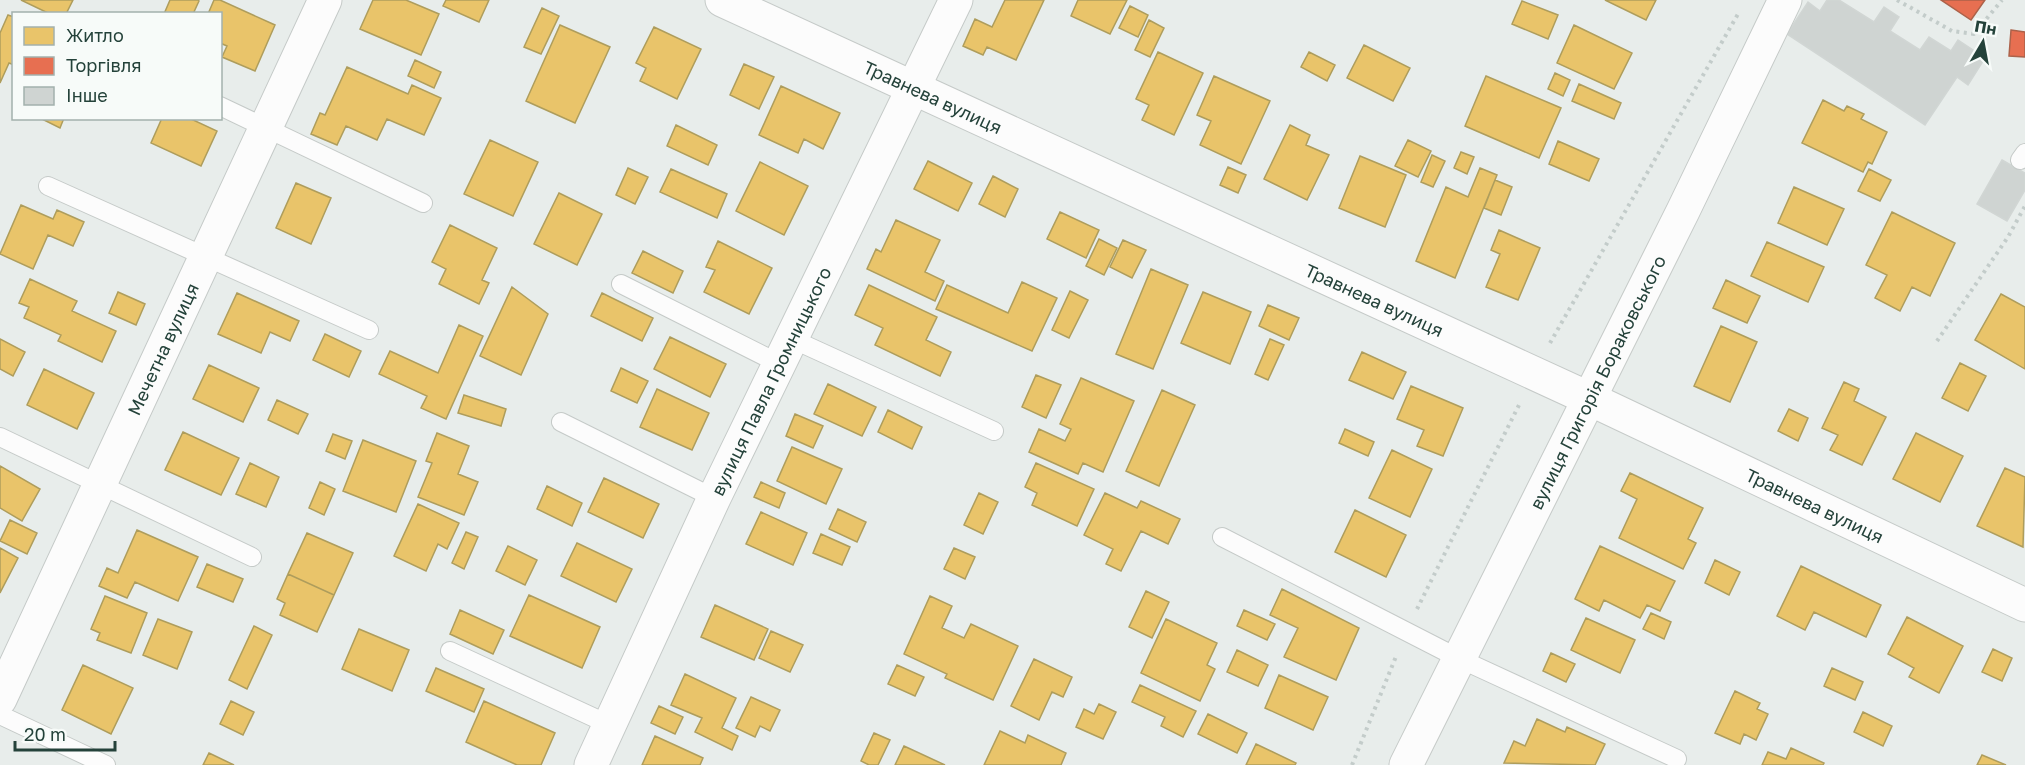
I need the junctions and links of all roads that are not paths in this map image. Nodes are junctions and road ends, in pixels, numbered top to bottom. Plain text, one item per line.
1 (325, 0) edge
2 (722, 0) edge
3 (956, 0) edge
4 (1785, 0) edge
5 (914, 88) junction
6 (222, 107) edge
7 (266, 128) junction
8 (48, 186) dead end
9 (423, 203) dead end
10 (205, 256) junction
11 (621, 284) dead end
12 (369, 330) dead end
13 (786, 351) junction
14 (1590, 399) junction
15 (561, 422) dead end
16 (994, 431) dead end
17 (0, 437) edge
18 (100, 484) junction
19 (714, 498) junction
20 (1222, 537) dead end
21 (252, 557) dead end
22 (2025, 605) edge
23 (450, 651) dead end
24 (1458, 658) junction
25 (0, 699) edge
26 (0, 716) edge
27 (610, 725) junction
28 (1677, 759) dead end
29 (106, 765) edge
30 (591, 765) edge
31 (1406, 765) edge

1 - 7 street, Мечетна вулиця
2 - 5 street, Травнева вулиця
3 - 5 street, вулиця Павла Громницького
4 - 14 street, вулиця Григорія Бораковського
5 - 13 street, вулиця Павла Громницького
5 - 14 street, Травнева вулиця
6 - 7 lane
7 - 9 lane
7 - 10 street, Мечетна вулиця
8 - 10 lane
10 - 12 lane
10 - 18 street, Мечетна вулиця
11 - 13 lane
13 - 16 lane
13 - 19 street, вулиця Павла Громницького
14 - 22 street, Травнева вулиця
14 - 24 street, вулиця Григорія Бораковського
15 - 19 lane
17 - 18 lane
18 - 21 lane
18 - 25 street, Мечетна вулиця
19 - 27 street, вулиця Павла Громницького
20 - 24 lane
23 - 27 lane
24 - 28 lane
24 - 31 street, вулиця Григорія Бораковського
26 - 29 lane
27 - 30 street, вулиця Павла Громницького

